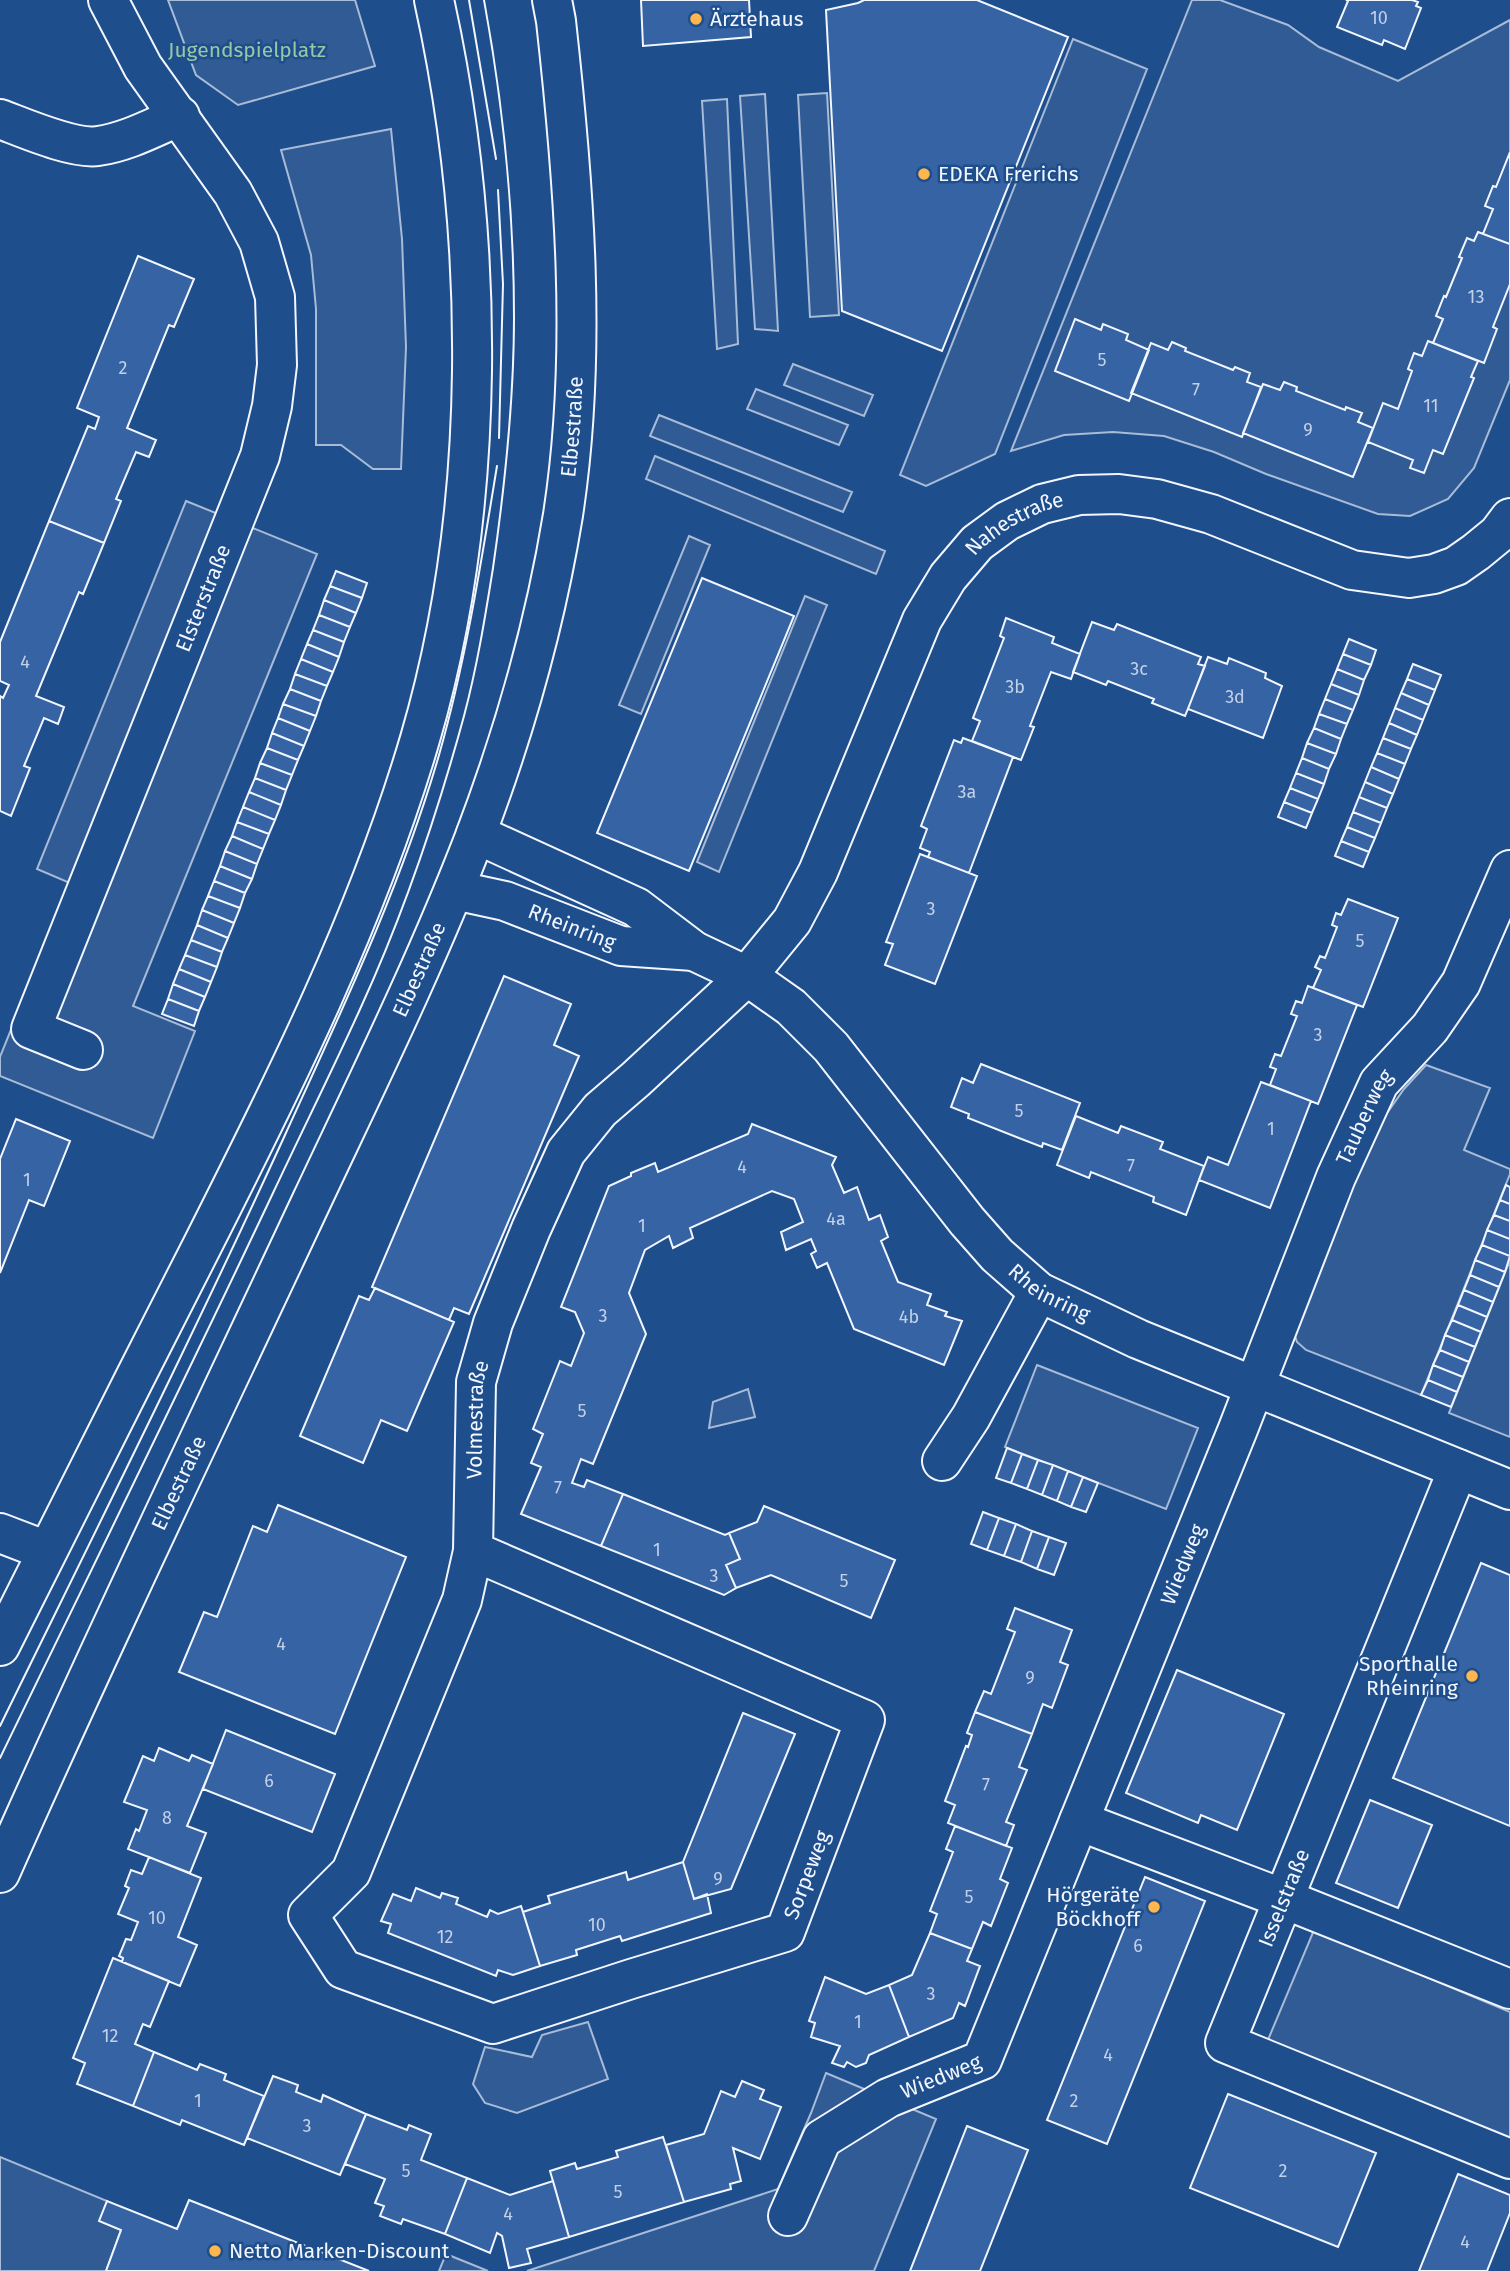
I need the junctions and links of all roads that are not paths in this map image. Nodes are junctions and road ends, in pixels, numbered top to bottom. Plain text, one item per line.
1 (108, 0) edge
2 (435, 0) edge
3 (552, 0) edge
4 (180, 116) junction
5 (0, 118) edge
6 (1510, 518) edge
7 (476, 834) junction
8 (1510, 870) edge
9 (454, 890) junction
10 (694, 951) junction
11 (747, 976) junction
12 (83, 1049) dead end
13 (1039, 1292) junction
14 (1255, 1386) junction
15 (942, 1461) dead end
16 (1458, 1468) junction
17 (1510, 1490) edge
18 (0, 1533) edge
19 (47, 1551) junction
20 (473, 1551) junction
21 (0, 1646) edge
22 (1079, 1821) junction
23 (0, 1873) edge
24 (1284, 1899) junction
25 (308, 1915) joint
26 (1510, 1989) edge
27 (1510, 2159) edge
28 (788, 2216) dead end

1 - 4 street, Elsterstraße
2 - 19 street
3 - 7 street, Elbestraße
4 - 5 street
4 - 12 street, Elsterstraße
6 - 11 street, Nahestraße
7 - 9 street, Elbestraße
7 - 10 street, Rheinring
8 - 14 street, Tauberweg
9 - 10 street, Rheinring
9 - 23 street, Elbestraße
10 - 11 street, Rheinring
11 - 13 street, Rheinring
11 - 20 street, Volmestraße
13 - 14 street, Rheinring
13 - 15 street
14 - 16 street, Rheinring
14 - 22 street, Wiedweg
16 - 17 street, Rheinring
16 - 24 street, Isselstraße
18 - 19 street
19 - 21 street
20 - 25 street, Volmestraße
20 - 25 street, Sorpeweg
22 - 24 street
22 - 28 street, Wiedweg
24 - 26 street
24 - 27 street, Isselstraße

